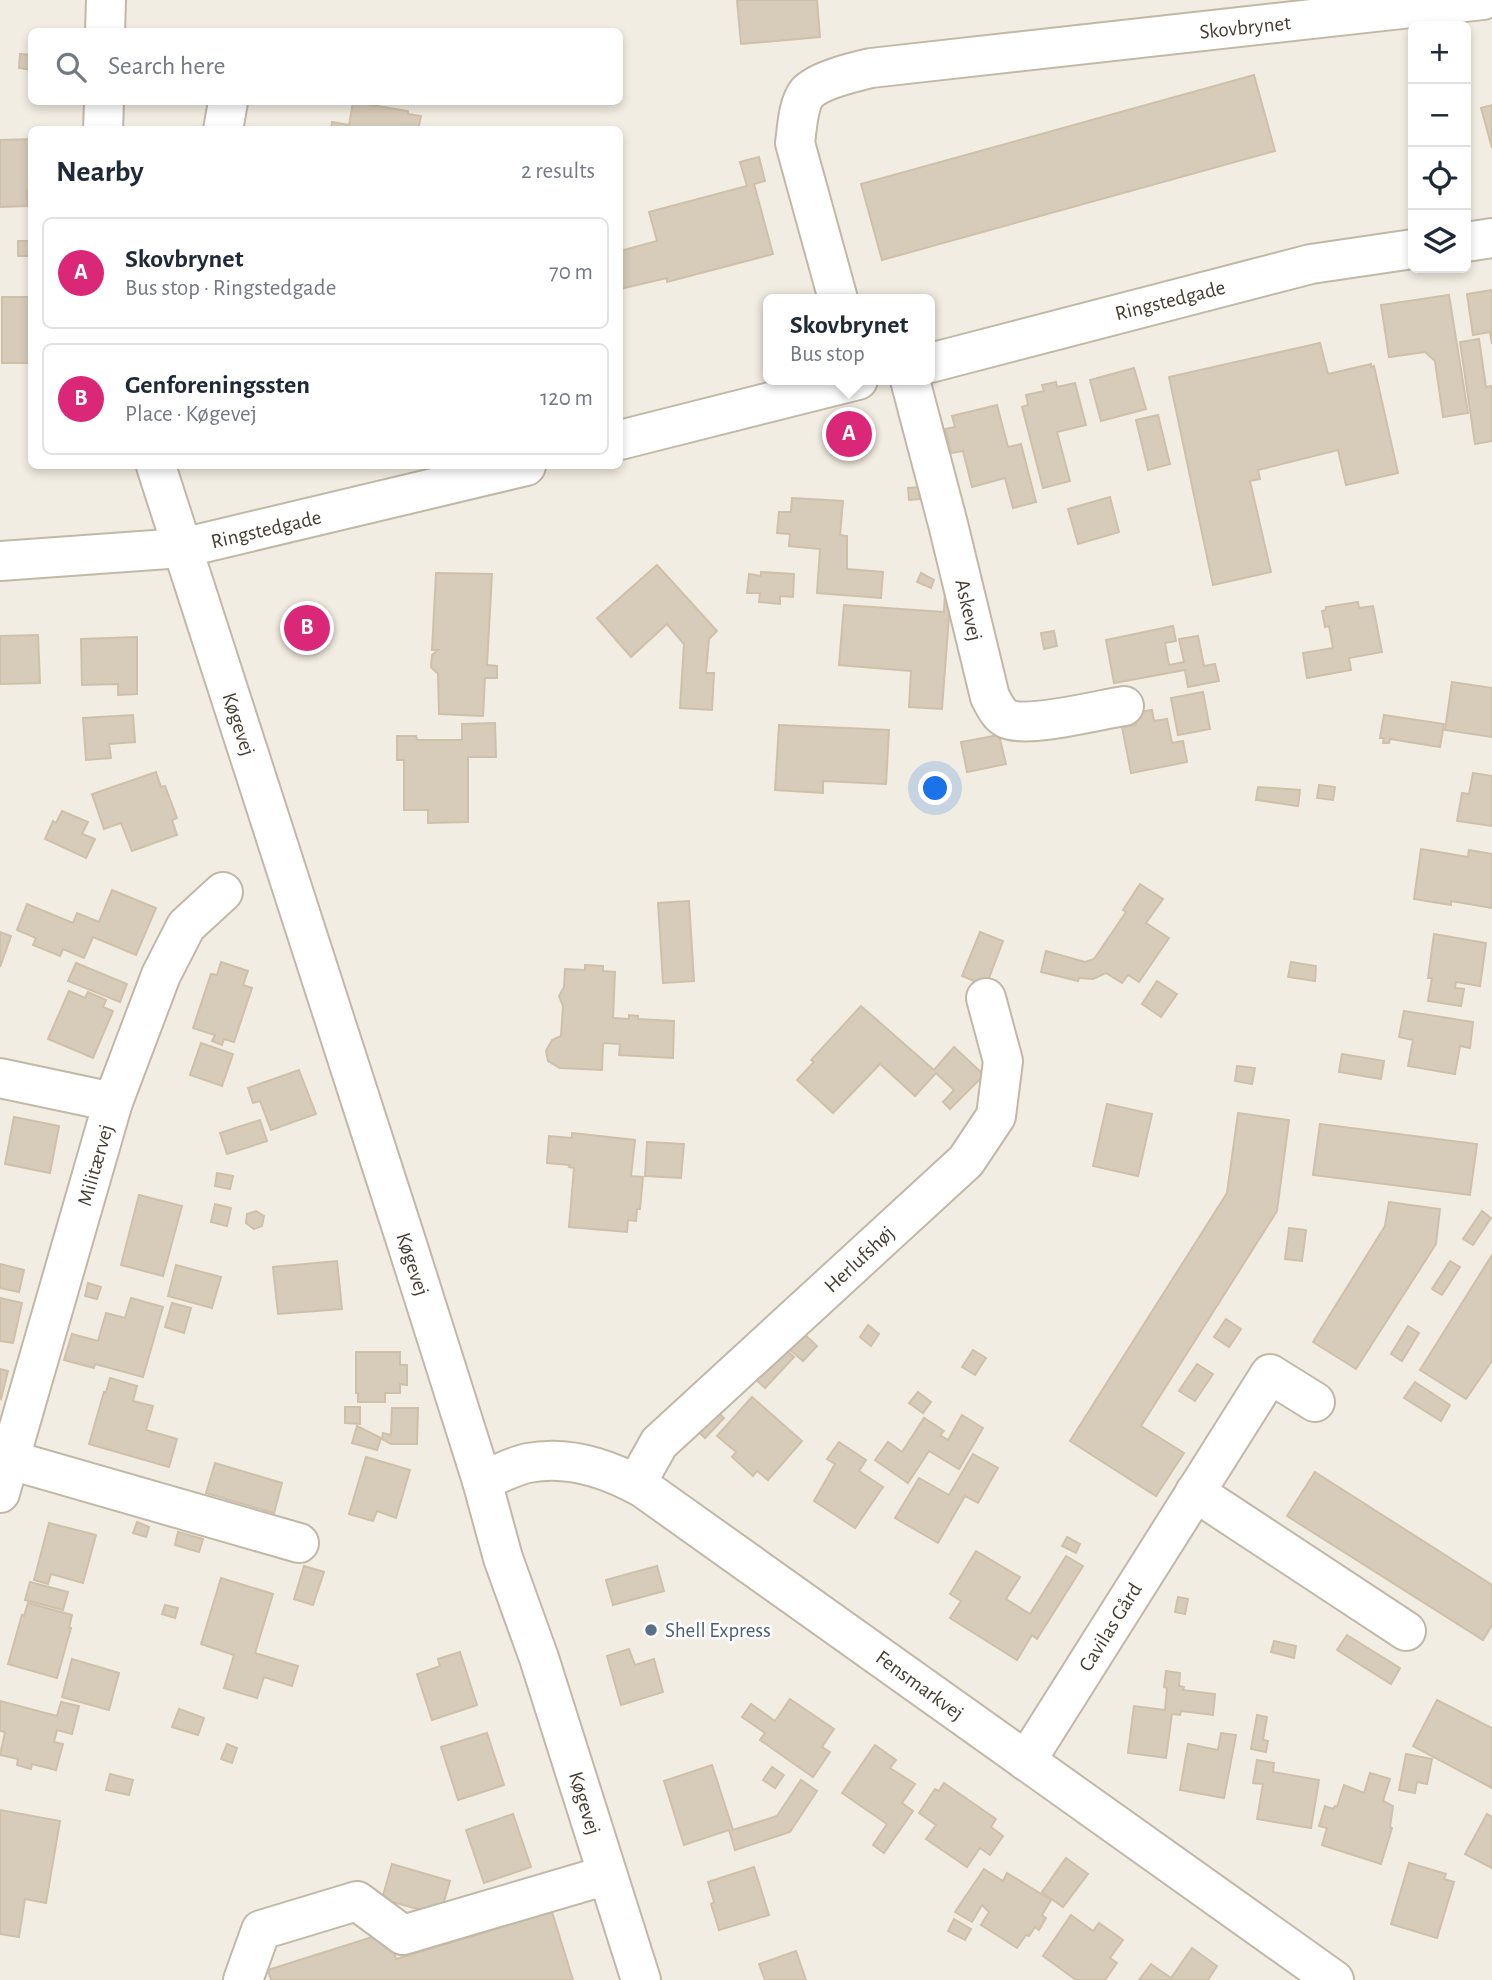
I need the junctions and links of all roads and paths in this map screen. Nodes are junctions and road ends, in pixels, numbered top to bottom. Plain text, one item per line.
1 (106, 0) edge
2 (1483, 0) edge
3 (105, 28) edge
4 (104, 105) edge
5 (227, 105) edge
6 (103, 126) edge
7 (224, 126) edge
8 (1492, 238) edge
9 (1471, 241) edge
10 (1408, 250) edge
11 (837, 294) edge
12 (935, 361) edge
13 (838, 385) edge
14 (911, 385) edge
15 (623, 439) edge
16 (157, 469) edge
17 (514, 469) edge
18 (182, 548) junction
19 (0, 561) edge
20 (1124, 706) dead end
21 (223, 892) dead end
22 (986, 998) dead end
23 (0, 1078) edge
24 (113, 1102) junction
25 (1315, 1402) dead end
26 (3, 1470) edge
27 (482, 1481) junction
28 (636, 1485) junction
29 (1195, 1492) junction
30 (299, 1543) dead end
31 (1406, 1631) dead end
32 (1026, 1761) junction
33 (607, 1875) junction
34 (243, 1980) edge
35 (640, 1980) edge
36 (1334, 1980) edge

1 - 3 street
2 - 11 street, Skovbrynet
4 - 6 street
5 - 7 street
8 - 9 street
10 - 12 street, Ringstedgade
13 - 15 street
14 - 20 street, Askevej
16 - 18 street, Køgevej
17 - 18 street, Ringstedgade
18 - 19 street, Ringstedgade
18 - 27 street, Køgevej
21 - 24 street, Militærvej
22 - 28 street, Herlufshøj
23 - 24 street
24 - 26 street, Militærvej
25 - 29 street, Cavilas Gård
26 - 30 street, Militærvej
27 - 28 street, Fensmarkvej
27 - 33 street, Køgevej
28 - 32 street, Fensmarkvej
29 - 31 street
29 - 32 street, Cavilas Gård
32 - 36 street, Fensmarkvej
33 - 34 street
33 - 35 street, Køgevej

